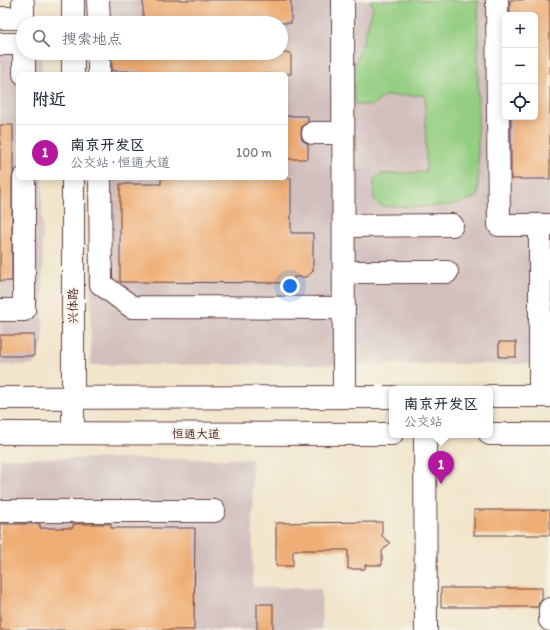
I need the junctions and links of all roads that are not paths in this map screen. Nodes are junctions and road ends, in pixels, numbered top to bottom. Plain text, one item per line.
1 (72, 0) edge
2 (98, 0) edge
3 (343, 0) edge
4 (498, 0) edge
5 (23, 3) dead end
6 (23, 16) edge
7 (72, 16) edge
8 (98, 16) edge
9 (0, 18) edge
10 (16, 18) edge
11 (0, 44) edge
12 (16, 44) edge
13 (24, 60) edge
14 (73, 60) edge
15 (99, 60) edge
16 (24, 72) edge
17 (73, 72) edge
18 (99, 72) edge
19 (313, 133) dead end
20 (343, 133) junction
21 (24, 180) edge
22 (73, 180) edge
23 (100, 180) edge
24 (545, 224) edge
25 (452, 225) dead end
26 (344, 226) junction
27 (344, 272) junction
28 (447, 272) dead end
29 (344, 308) junction
30 (0, 310) edge
31 (493, 396) edge
32 (545, 396) edge
33 (344, 397) junction
34 (389, 397) edge
35 (0, 398) edge
36 (73, 398) junction
37 (0, 433) edge
38 (73, 433) junction
39 (389, 434) edge
40 (493, 434) edge
41 (550, 434) edge
42 (425, 438) edge
43 (0, 511) edge
44 (214, 511) dead end
45 (550, 609) edge
46 (550, 620) edge
47 (426, 630) edge

1 - 7 main road
2 - 8 main road
3 - 20 main road
4 - 24 main road
5 - 6 main road
9 - 10 main road
11 - 12 main road
13 - 16 main road
14 - 17 main road
15 - 18 main road
19 - 20 main road
20 - 26 main road
21 - 30 main road
22 - 36 main road, 兴体路
23 - 29 main road
24 - 32 main road
25 - 26 main road
26 - 27 main road
27 - 28 main road
27 - 29 main road
29 - 33 main road
31 - 32 main road
33 - 34 main road
33 - 36 main road
35 - 36 main road
36 - 38 main road, 兴体路
37 - 38 main road, 恒通大道
38 - 39 main road, 恒通大道
40 - 41 main road
42 - 47 main road
43 - 44 main road
45 - 46 main road

